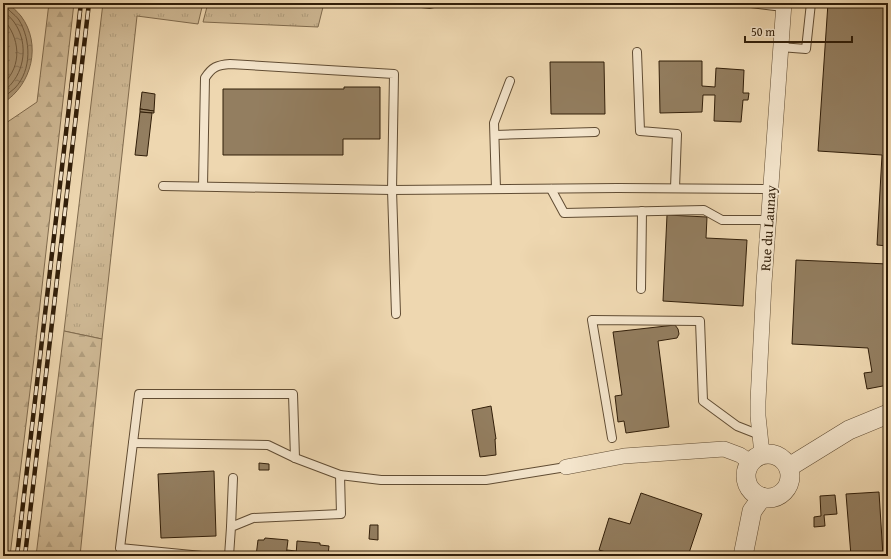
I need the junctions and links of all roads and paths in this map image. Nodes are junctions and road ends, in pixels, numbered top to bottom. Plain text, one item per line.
1 (422, 3) edge
2 (434, 3) edge
3 (751, 3) edge
4 (811, 3) edge
5 (784, 5) edge
6 (780, 47) junction
7 (637, 52) dead end
8 (510, 82) dead end
9 (595, 132) dead end
10 (495, 135) junction
11 (163, 186) dead end
12 (203, 186) junction
13 (675, 188) junction
14 (496, 189) junction
15 (551, 189) junction
16 (770, 189) junction
17 (392, 190) junction
18 (642, 211) junction
19 (768, 220) junction
20 (641, 289) dead end
21 (396, 314) dead end
22 (888, 414) edge
23 (760, 435) junction
24 (612, 438) dead end
25 (133, 443) junction
26 (295, 458) junction
27 (756, 458) junction
28 (566, 467) joint
29 (789, 467) junction
30 (340, 475) junction
31 (233, 478) dead end
32 (762, 497) junction
33 (231, 527) junction
34 (202, 556) edge
35 (229, 556) edge
36 (743, 556) edge

1 - 2 lane
3 - 5 lane
4 - 6 lane
5 - 6 street, Rue du Launay
6 - 16 street, Rue du Launay
7 - 13 lane
8 - 10 lane
9 - 10 lane
10 - 14 lane
11 - 12 lane
12 - 17 lane
12 - 17 lane
13 - 15 lane
13 - 16 lane
14 - 15 lane
14 - 17 lane
15 - 18 lane
16 - 19 street, Rue du Launay
17 - 21 lane
18 - 19 lane
18 - 20 lane
19 - 23 street, Rue du Launay
22 - 29 street
23 - 24 lane
23 - 27 street, Rue du Launay
25 - 26 lane
25 - 26 lane
25 - 34 lane
26 - 30 lane
27 - 28 street
27 - 29 street
27 - 32 street
28 - 30 lane
29 - 32 street
30 - 33 lane
31 - 33 lane
32 - 36 street
33 - 35 lane

